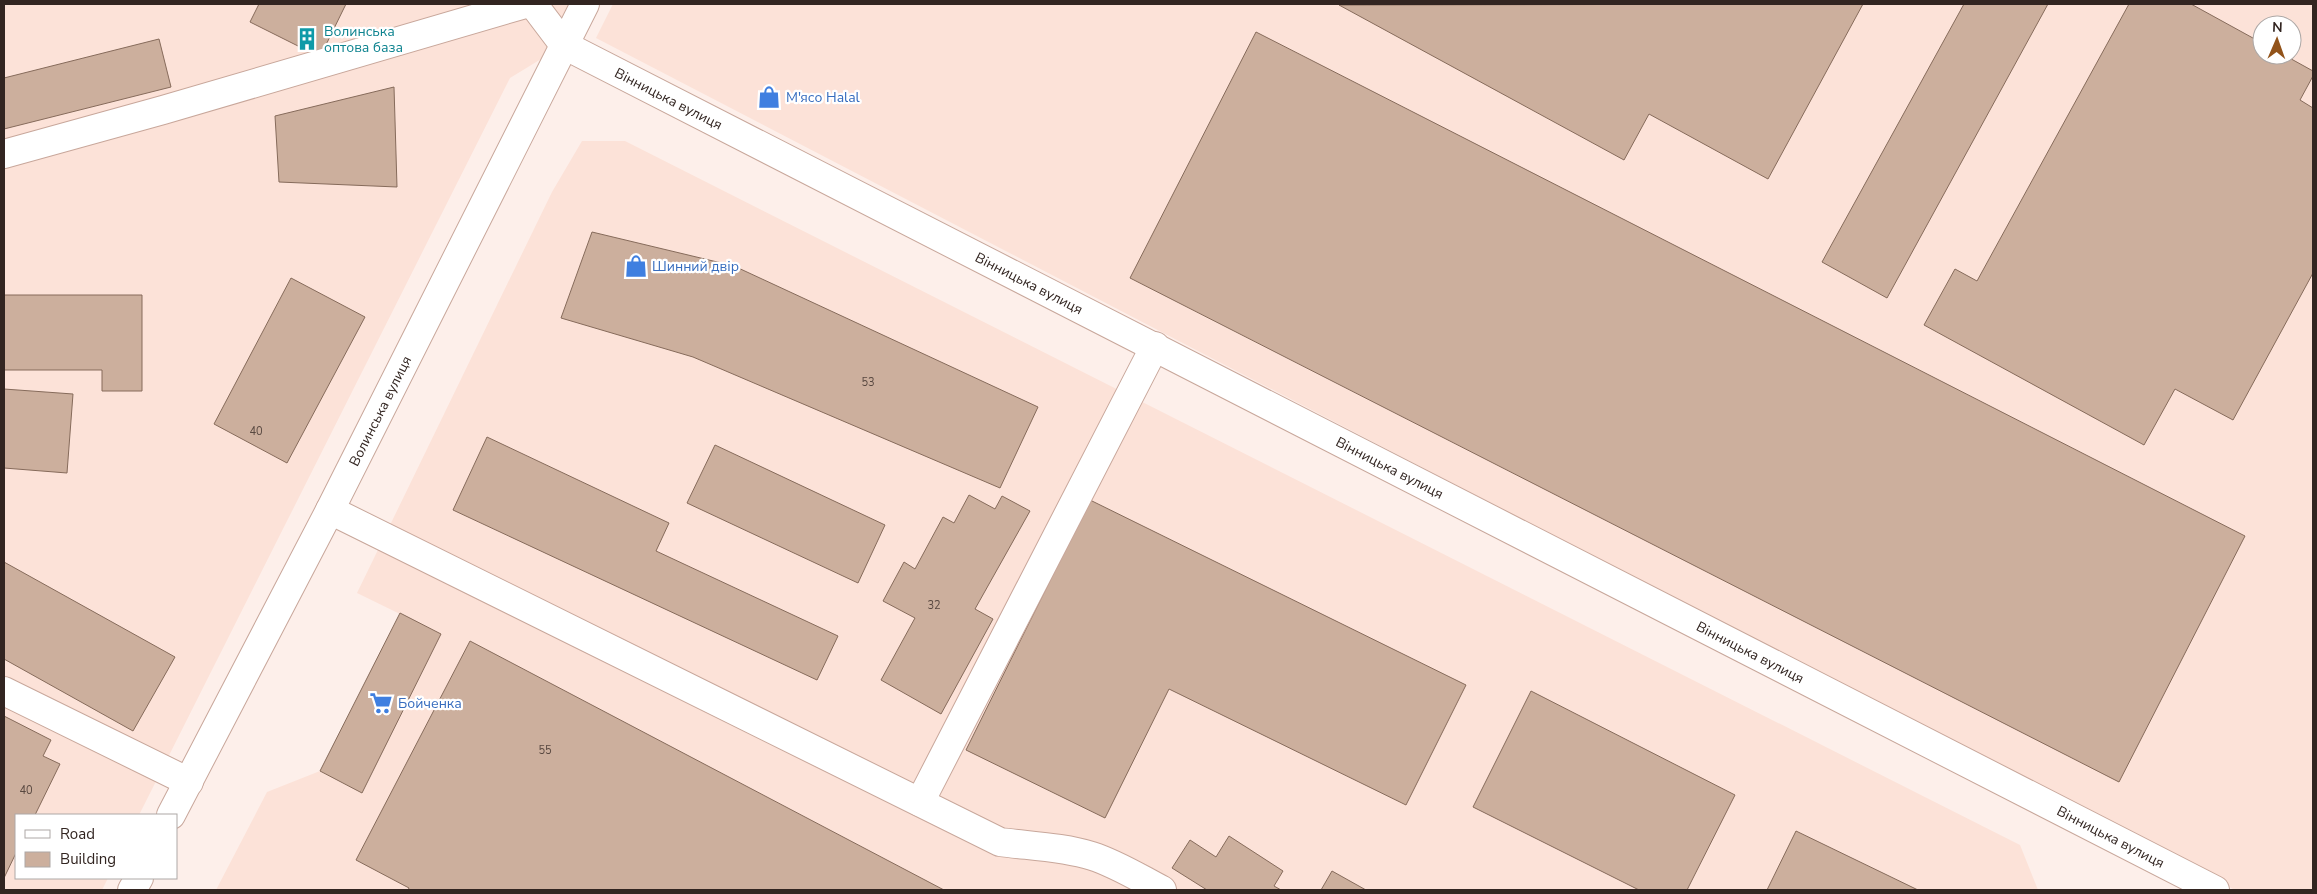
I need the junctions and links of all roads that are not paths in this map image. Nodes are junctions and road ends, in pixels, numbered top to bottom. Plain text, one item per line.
1 (525, 4) edge
2 (533, 4) edge
3 (585, 4) edge
4 (564, 45) junction
5 (4, 154) edge
6 (1155, 346) junction
7 (330, 510) junction
8 (4, 691) edge
9 (189, 782) junction
10 (920, 802) junction
11 (172, 814) edge
12 (138, 879) edge
13 (132, 890) edge
14 (1162, 890) edge
15 (2215, 890) edge

1 - 5 street
2 - 4 street
3 - 4 street, Волинська вулиця
4 - 6 street, Вінницька вулиця
4 - 7 street, Волинська вулиця
6 - 10 street
6 - 15 street, Вінницька вулиця
7 - 9 street, Волинська вулиця
7 - 10 street
8 - 9 street
9 - 11 street, Волинська вулиця
10 - 14 street
12 - 13 street

